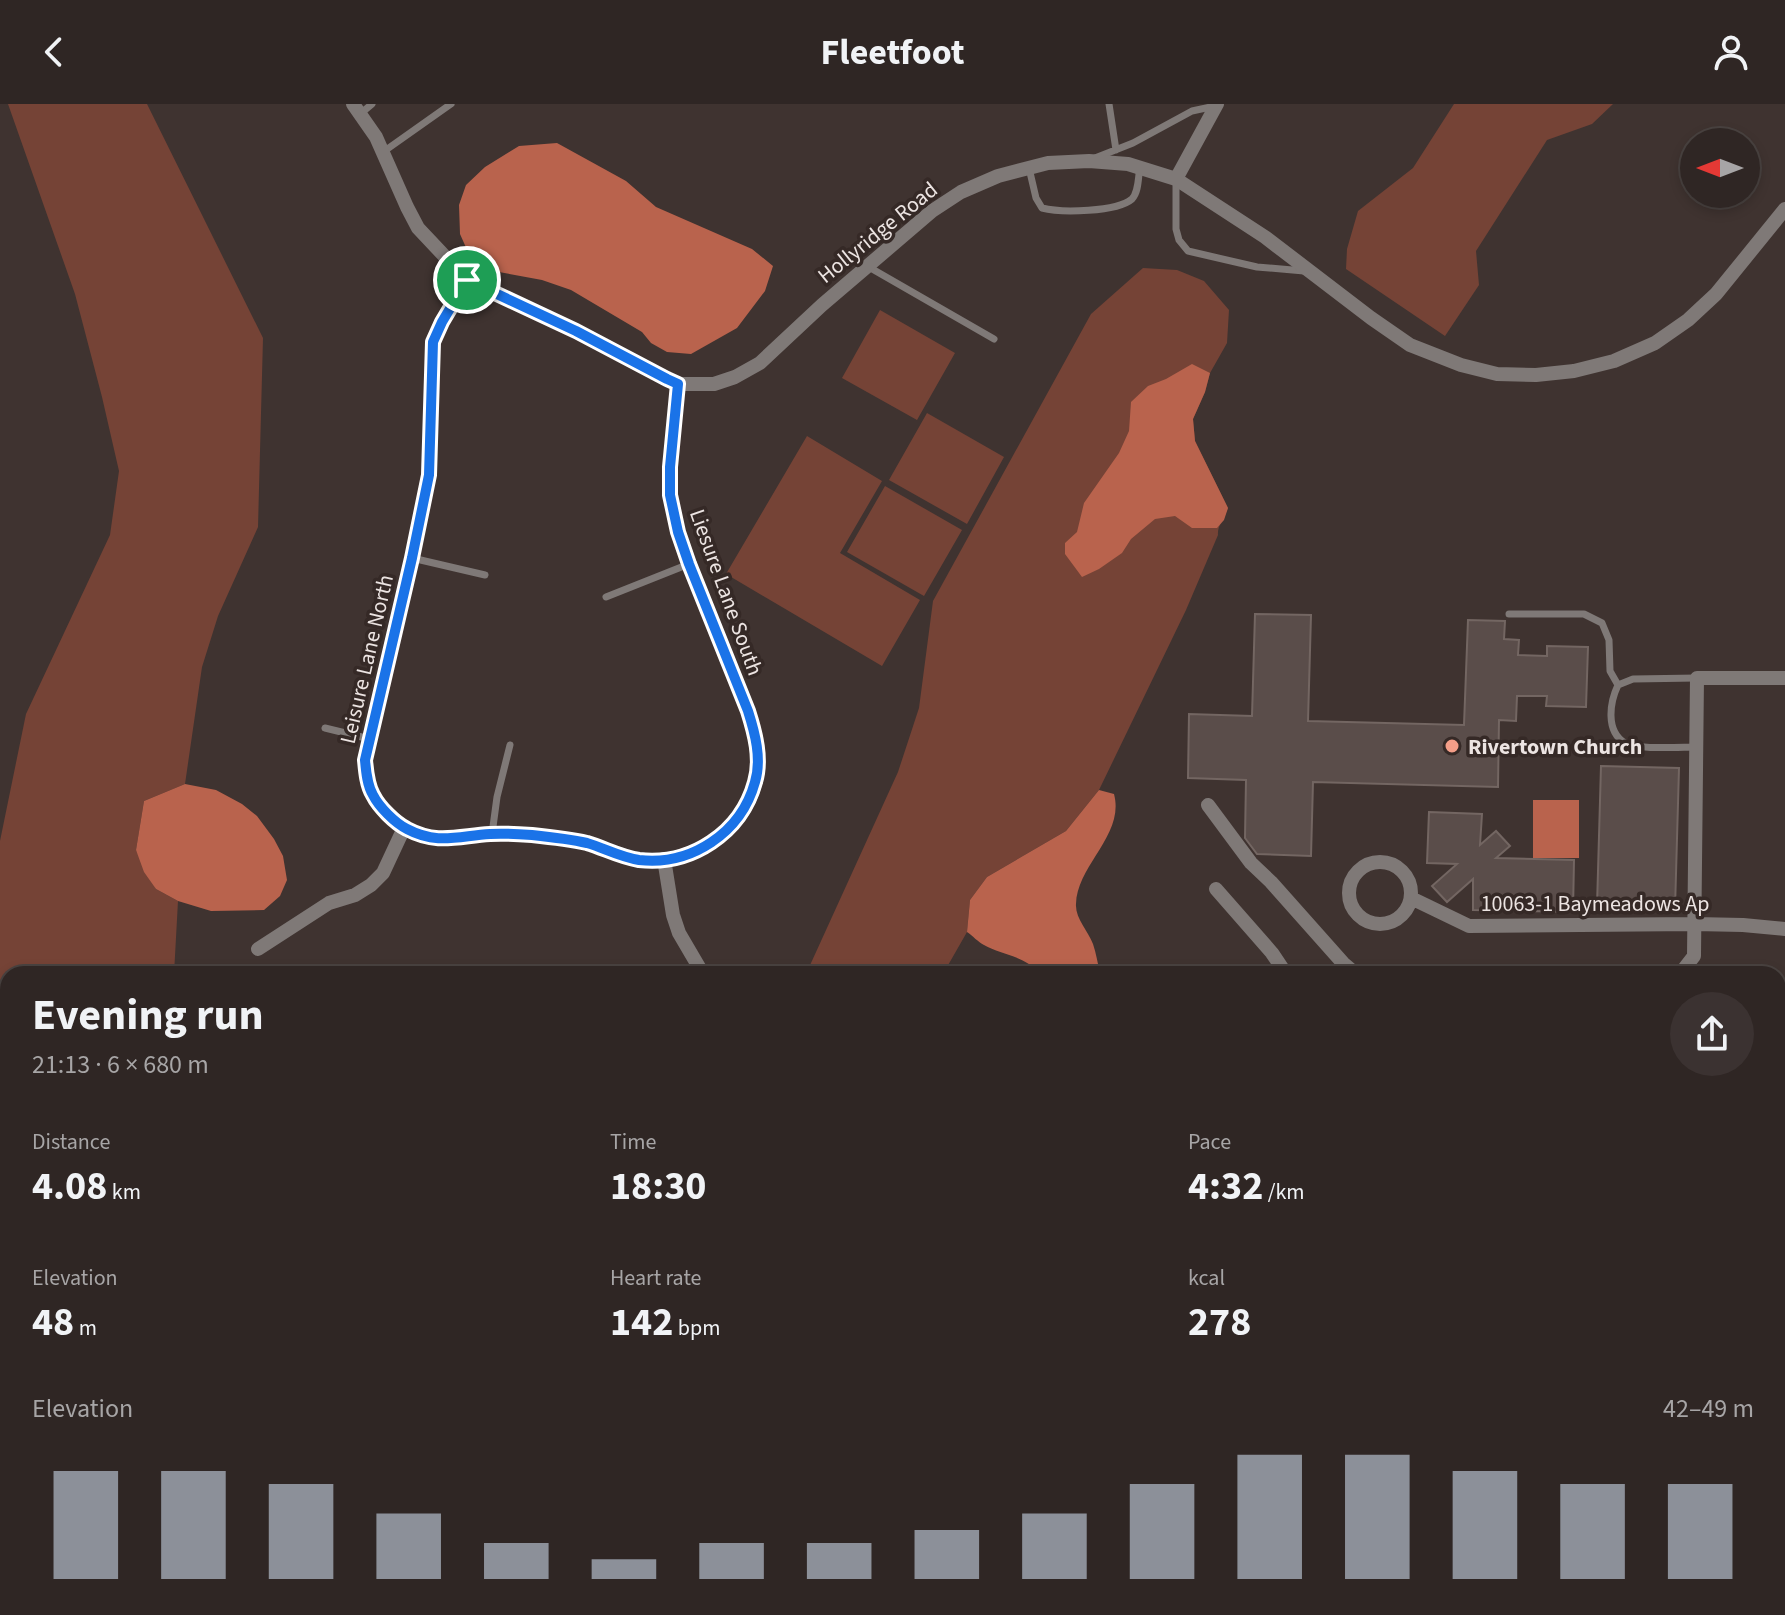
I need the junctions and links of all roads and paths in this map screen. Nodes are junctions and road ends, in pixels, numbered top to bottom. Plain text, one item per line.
1 (372, 104) edge
2 (451, 104) edge
3 (1109, 104) edge
4 (1216, 105) edge
5 (1196, 107) edge
6 (356, 109) edge
7 (1116, 150) junction
8 (383, 152) junction
9 (1089, 161) junction
10 (1140, 167) junction
11 (1029, 168) junction
12 (1176, 179) junction
13 (1784, 211) edge
14 (867, 266) junction
15 (1308, 271) junction
16 (467, 280) junction
17 (994, 339) dead end
18 (678, 384) junction
19 (412, 558) junction
20 (689, 564) junction
21 (485, 575) dead end
22 (606, 597) dead end
23 (1509, 614) dead end
24 (1697, 678) junction
25 (1785, 678) edge
26 (1618, 685) junction
27 (325, 728) dead end
28 (370, 739) junction
29 (510, 745) dead end
30 (1695, 747) junction
31 (1208, 805) dead end
32 (404, 828) junction
33 (492, 834) junction
34 (664, 859) junction
35 (1216, 889) dead end
36 (1411, 898) junction
37 (1695, 924) junction
38 (1785, 929) edge
39 (258, 949) dead end
40 (698, 966) edge
41 (1281, 966) edge
42 (1347, 966) edge
43 (1686, 966) edge

1 - 6 lane
2 - 8 lane
3 - 7 lane
4 - 5 lane
4 - 12 street
5 - 7 lane
6 - 8 street, Hollyridge Road
7 - 9 lane
8 - 16 street, Hollyridge Road
9 - 10 street, Hollyridge Road
9 - 11 street, Hollyridge Road
10 - 11 lane
10 - 12 street, Hollyridge Road
11 - 14 street, Hollyridge Road
12 - 15 street, Hollyridge Road
12 - 15 lane
13 - 15 street, Hollyridge Road
14 - 17 lane
14 - 18 street, Hollyridge Road
16 - 18 street, Hollyridge Road
16 - 19 street, Leisure Lane North
18 - 20 street, Liesure Lane South
19 - 21 lane
19 - 28 street, Leisure Lane North
20 - 22 lane
20 - 34 street, Liesure Lane South
23 - 26 lane
24 - 25 street
24 - 26 lane
24 - 30 street
26 - 30 lane
27 - 28 lane
28 - 32 street, Leisure Lane North
29 - 33 lane
30 - 37 street
31 - 42 street
32 - 33 street, Leisure Lane North
32 - 39 street
33 - 34 street, Leisure Lane North
34 - 40 street
35 - 41 street
36 - 36 street
36 - 37 street, 10063-1 Baymeadows Ap
37 - 38 street, 10063-1 Baymeadows Ap
37 - 43 street

